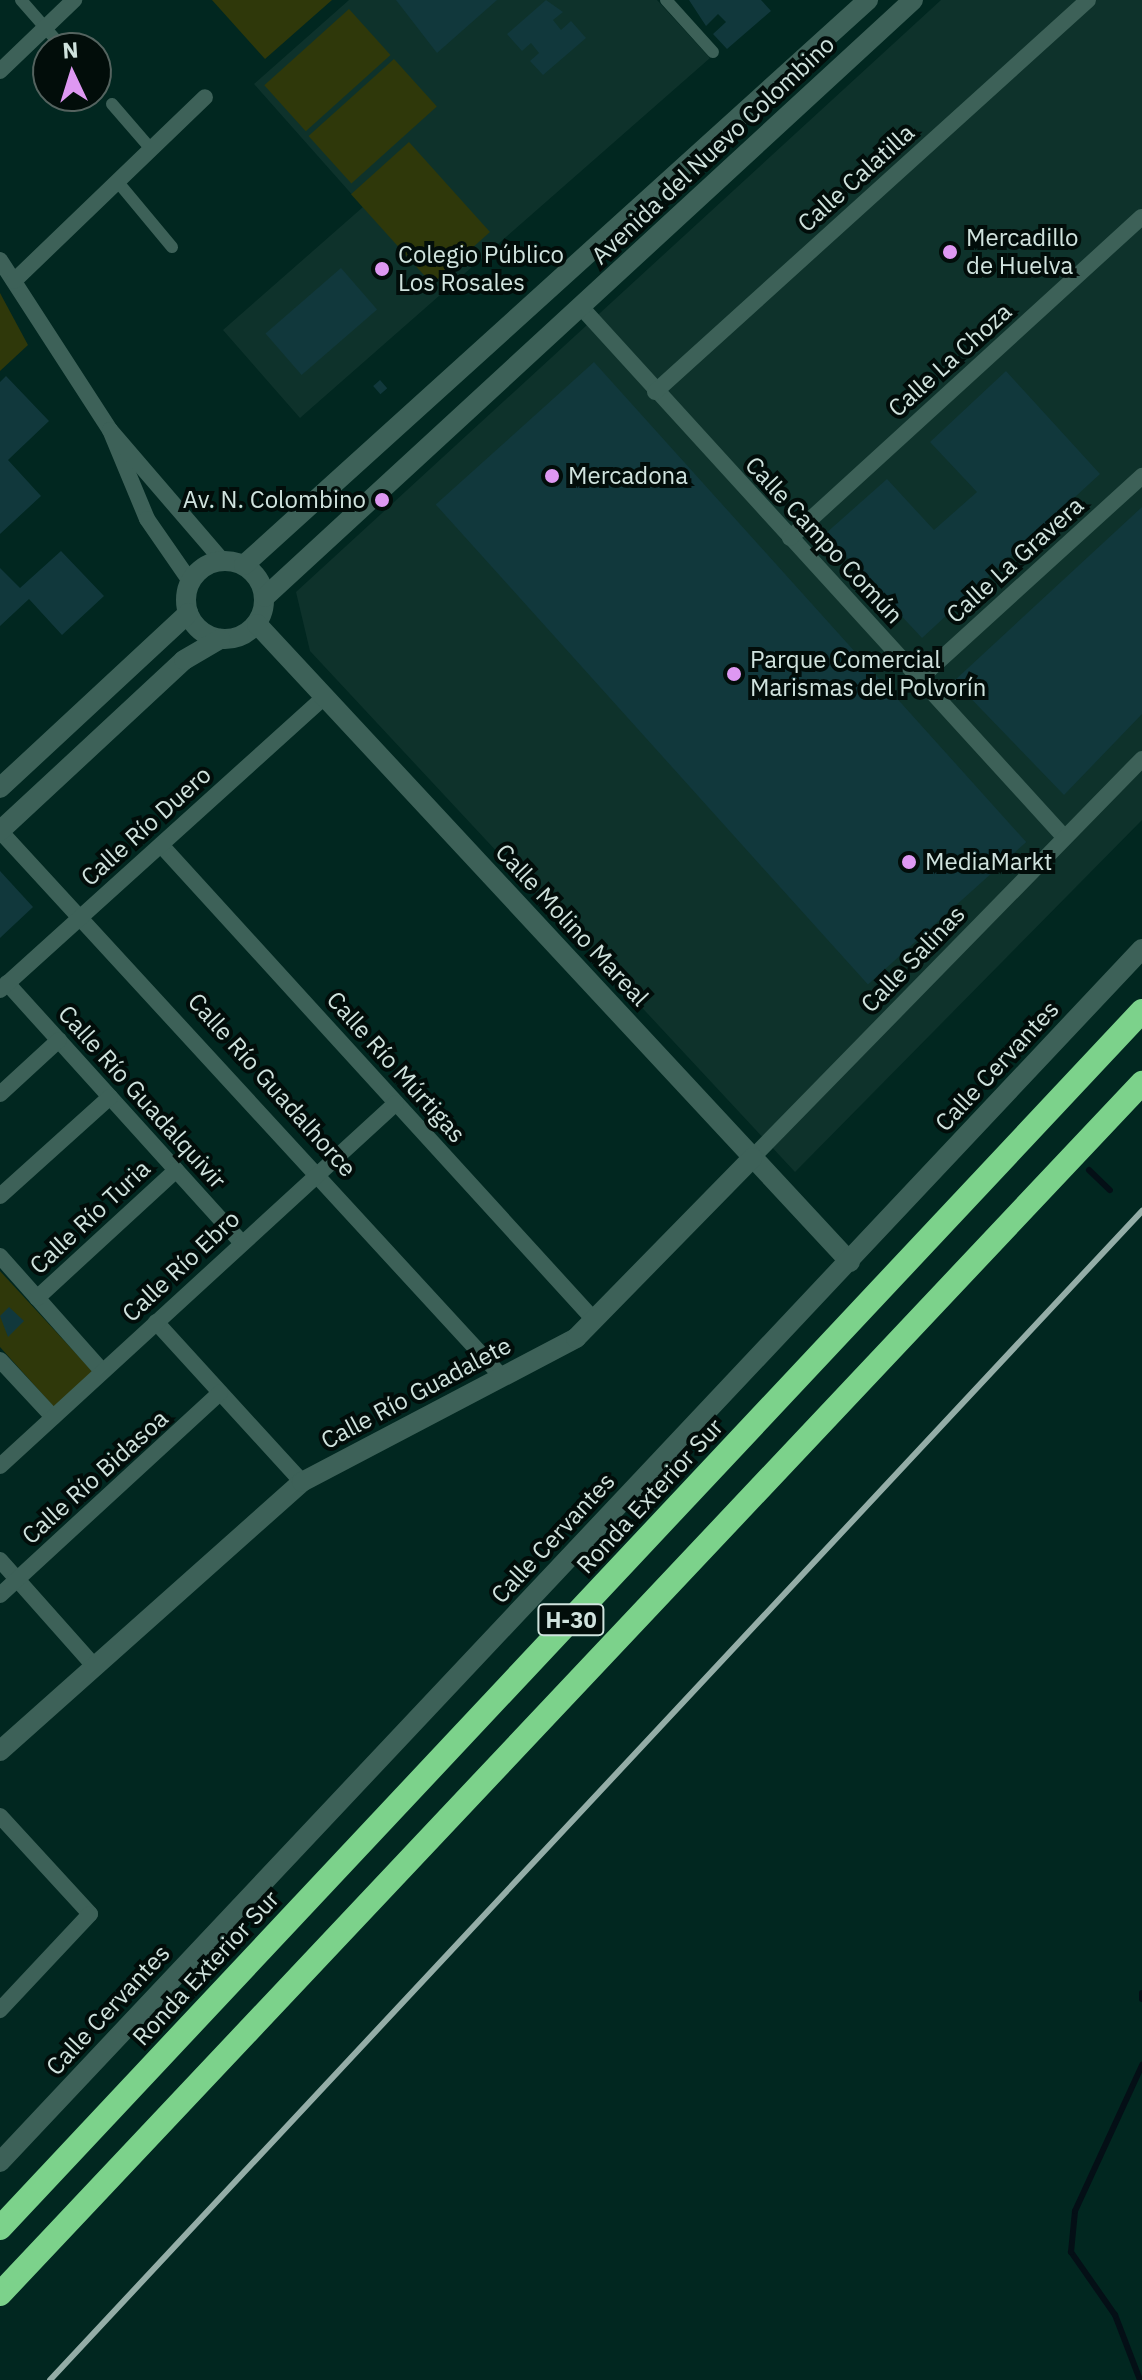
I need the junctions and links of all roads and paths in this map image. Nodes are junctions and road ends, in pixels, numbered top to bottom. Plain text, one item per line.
1 (21, 0) edge
2 (74, 0) edge
3 (666, 0) edge
4 (868, 0) edge
5 (913, 0) edge
6 (1088, 0) edge
7 (45, 30) junction
8 (713, 52) dead end
9 (0, 71) edge
10 (205, 97) dead end
11 (112, 104) dead end
12 (151, 149) junction
13 (117, 181) junction
14 (1142, 217) edge
15 (172, 247) dead end
16 (0, 260) edge
17 (14, 281) junction
18 (581, 307) junction
19 (655, 392) junction
20 (110, 430) junction
21 (1142, 476) edge
22 (790, 538) junction
23 (222, 560) junction
24 (244, 565) junction
25 (190, 581) junction
26 (265, 597) junction
27 (188, 613) junction
28 (257, 624) junction
29 (220, 639) junction
30 (919, 679) junction
31 (325, 696) junction
32 (1142, 759) edge
33 (0, 788) edge
34 (0, 831) edge
35 (1065, 838) junction
36 (161, 845) junction
37 (80, 918) junction
38 (1142, 949) edge
39 (4, 986) edge
40 (1142, 1011) edge
41 (59, 1040) junction
42 (1142, 1083) edge
43 (0, 1094) edge
44 (110, 1097) junction
45 (396, 1103) junction
46 (752, 1158) junction
47 (176, 1170) junction
48 (319, 1171) junction
49 (0, 1196) edge
50 (242, 1243) junction
51 (0, 1256) edge
52 (850, 1262) junction
53 (37, 1298) junction
54 (595, 1321) junction
55 (156, 1322) junction
56 (0, 1360) edge
57 (102, 1371) junction
58 (502, 1377) junction
59 (220, 1393) junction
60 (53, 1417) junction
61 (0, 1466) edge
62 (302, 1482) junction
63 (0, 1560) edge
64 (18, 1580) junction
65 (0, 1595) edge
66 (96, 1668) junction
67 (0, 1751) edge
68 (0, 1816) edge
69 (0, 2010) edge
70 (0, 2162) edge
71 (0, 2228) edge
72 (0, 2294) edge

1 - 7 street
2 - 7 street
3 - 8 street
4 - 24 street, Avenida del Nuevo Colombino
5 - 18 street, Avenida del Nuevo Colombino
6 - 19 street, Calle Calatilla
7 - 9 street
10 - 12 street
11 - 12 street
12 - 13 street
13 - 15 street
13 - 17 street
14 - 22 street, Calle La Choza
16 - 17 street
17 - 20 street
18 - 19 street, Calle Campo Común
18 - 26 street, Avenida del Nuevo Colombino
19 - 22 street, Calle Campo Común
20 - 23 street
20 - 25 street
21 - 30 street, Calle La Gravera
22 - 30 street, Calle Campo Común
23 - 24 street
23 - 25 street
24 - 26 street
25 - 27 street
26 - 28 street
27 - 29 street
27 - 33 street
28 - 29 street
28 - 31 street, Calle Molino Mareal
29 - 34 street
30 - 35 street, Calle Campo Común
31 - 36 street, Calle Río Duero
31 - 46 street, Calle Molino Mareal
32 - 35 street, Calle Salinas
34 - 37 street, Calle Río Guadalhorce
35 - 46 street, Calle Salinas
36 - 37 street, Calle Río Duero
36 - 45 street, Calle Río Múrtigas
37 - 39 street, Calle Río Duero
37 - 48 street, Calle Río Guadalhorce
38 - 52 street, Calle Cervantes
39 - 41 street, Calle Río Guadalquivir
40 - 71 highway, Ronda Exterior Sur / H-30
41 - 43 street
41 - 44 street, Calle Río Guadalquivir
42 - 72 highway, H-30
44 - 47 street, Calle Río Guadalquivir
44 - 49 street
45 - 48 street, Calle Río Ebro
45 - 54 street, Calle Río Múrtigas
46 - 52 street, Calle Molino Mareal
46 - 54 street, Calle Río Guadalete
47 - 50 street, Calle Río Guadalquivir
47 - 53 street, Calle Río Turia
48 - 50 street, Calle Río Ebro
48 - 58 street, Calle Río Guadalhorce
50 - 55 street, Calle Río Ebro
51 - 53 street
52 - 70 street, Calle Cervantes
53 - 57 street
54 - 58 street, Calle Río Guadalete
55 - 57 street, Calle Río Ebro
55 - 59 street
56 - 60 street
57 - 60 street, Calle Río Ebro
58 - 62 street, Calle Río Guadalete
59 - 62 street
59 - 64 street, Calle Río Bidasoa
60 - 61 street, Calle Río Ebro
62 - 66 street, Calle Río Guadalete
63 - 64 street
64 - 65 street, Calle Río Bidasoa
64 - 66 street
66 - 67 street, Calle Río Guadalete
68 - 69 street

